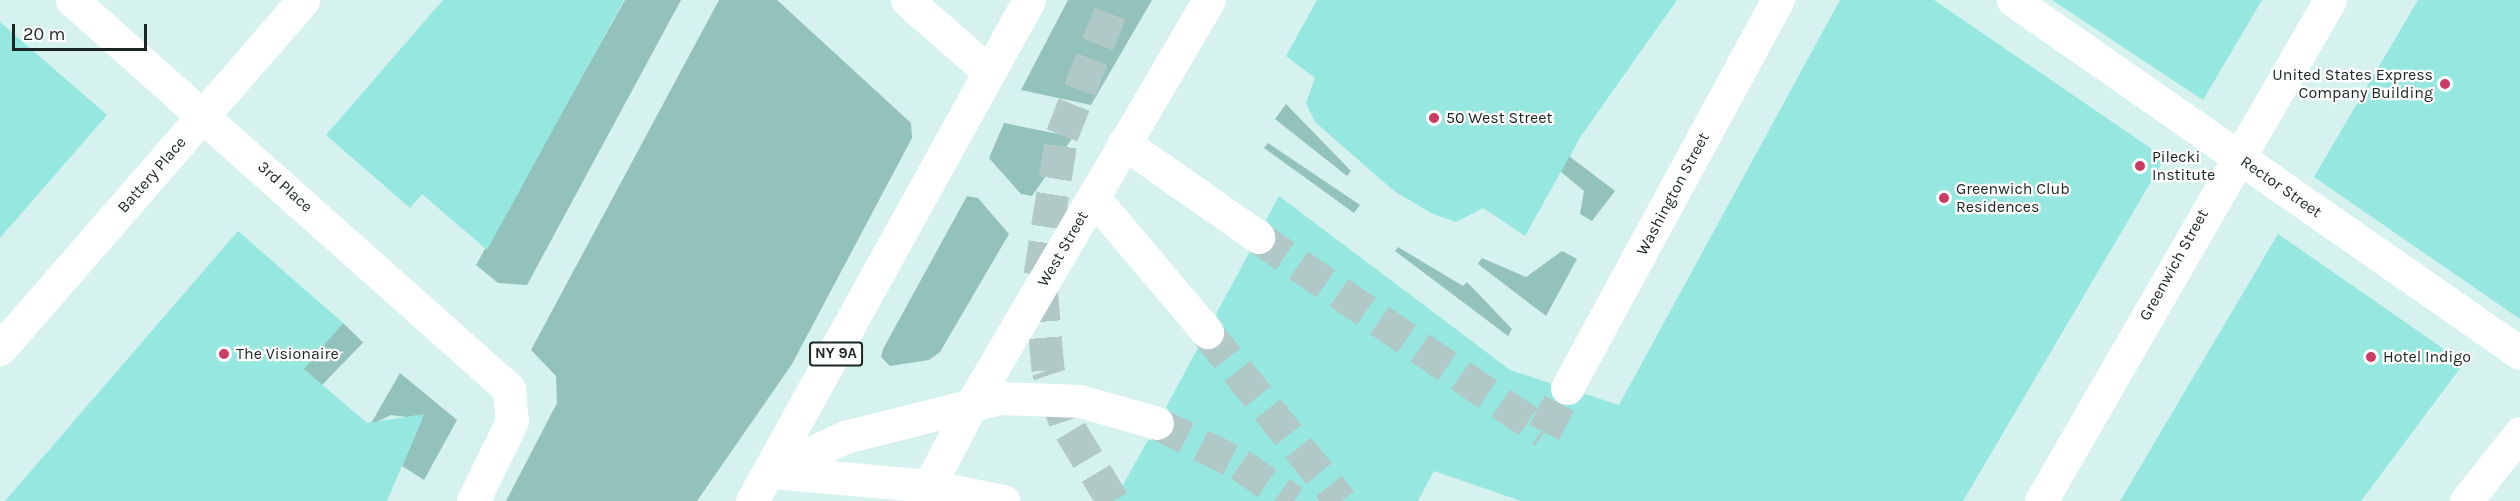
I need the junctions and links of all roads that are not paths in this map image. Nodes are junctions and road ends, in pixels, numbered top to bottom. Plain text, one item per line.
1 (72, 0) edge
2 (303, 0) edge
3 (907, 0) edge
4 (1029, 0) edge
5 (1209, 0) edge
6 (1778, 0) edge
7 (2013, 0) edge
8 (2330, 0) edge
9 (989, 72) junction
10 (204, 114) junction
11 (1124, 143) junction
12 (2236, 156) junction
13 (1093, 197) junction
14 (1258, 237) tunnel mouth
15 (1207, 332) tunnel mouth
16 (0, 349) edge
17 (2520, 353) edge
18 (1567, 388) tunnel mouth
19 (973, 402) junction
20 (1157, 423) tunnel mouth
21 (2520, 433) edge
22 (771, 472) junction
23 (925, 494) edge
24 (473, 501) edge
25 (752, 501) edge
26 (1003, 501) edge
27 (2041, 501) edge
28 (2466, 501) edge

1 - 10 main road, 3rd Place
2 - 10 main road, Battery Place
3 - 9 main road
4 - 9 main road, NY 9A
5 - 11 main road, West Street
6 - 18 main road, Washington Street
7 - 12 main road, Rector Street
8 - 12 main road, Greenwich Street
9 - 22 main road, NY 9A
10 - 16 main road, Battery Place
10 - 24 main road, 3rd Place
11 - 13 main road, West Street
11 - 14 main road
12 - 17 main road, Rector Street
12 - 27 main road, Greenwich Street
13 - 15 main road
13 - 19 main road, West Street
19 - 20 main road
19 - 22 main road
19 - 23 main road, West Street
21 - 28 main road
22 - 23 main road
22 - 25 main road, NY 9A
23 - 26 main road

